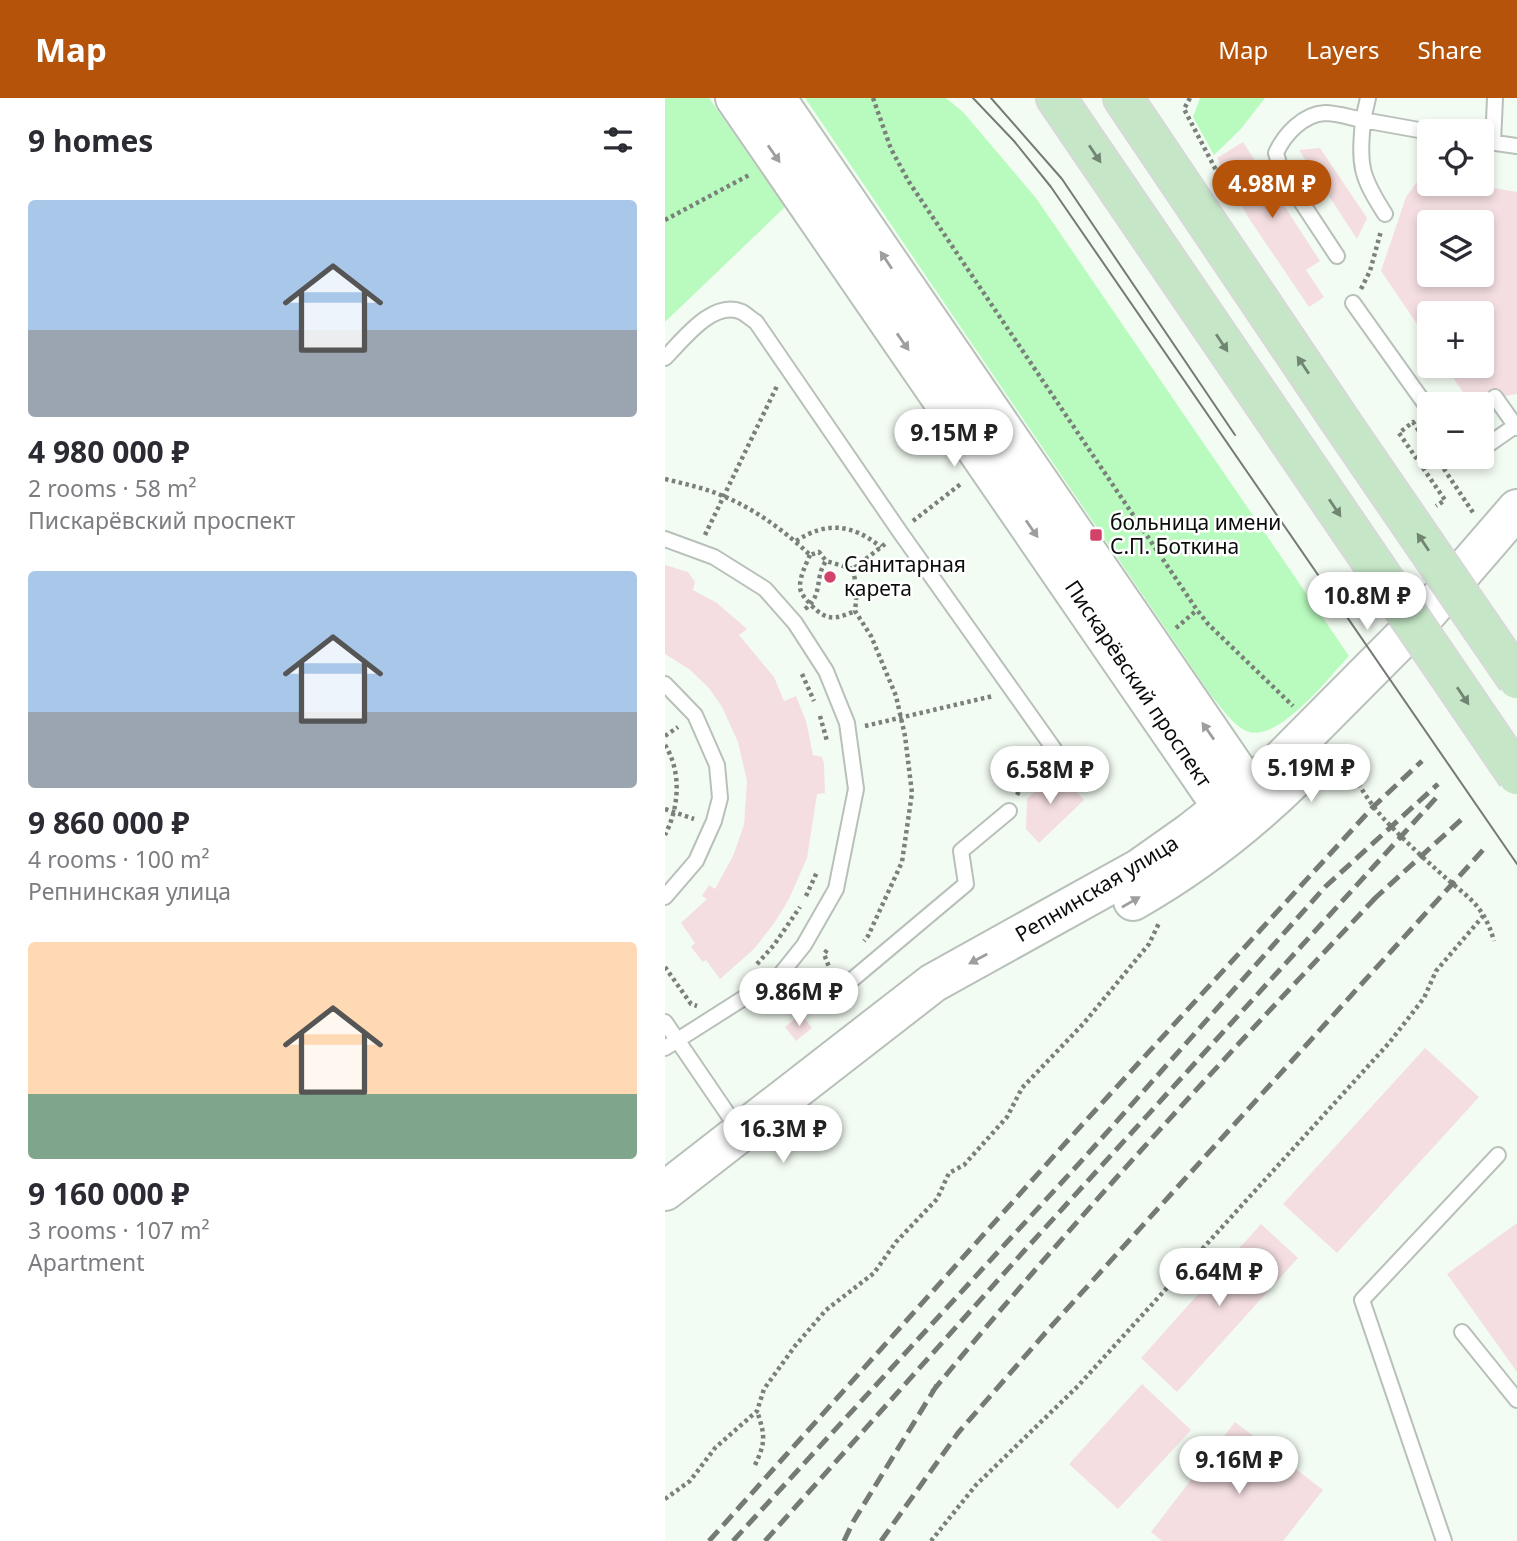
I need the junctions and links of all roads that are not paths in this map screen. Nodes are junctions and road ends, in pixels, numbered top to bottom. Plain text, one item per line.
1 (735, 98) edge
2 (776, 98) edge
3 (1056, 98) edge
4 (1123, 98) edge
5 (1368, 98) edge
6 (1495, 98) edge
7 (1491, 119) edge
8 (1363, 120) junction
9 (1417, 130) edge
10 (1494, 143) edge
11 (1517, 146) edge
12 (1385, 214) road end
13 (1337, 257) dead end
14 (1353, 303) road end
15 (665, 358) edge
16 (1417, 393) edge
17 (1495, 397) dead end
18 (1516, 427) edge
19 (1494, 441) edge
20 (1517, 509) edge
21 (665, 539) edge
22 (1517, 545) edge
23 (1517, 679) edge
24 (665, 684) edge
25 (1054, 749) dead end
26 (1517, 775) edge
27 (1240, 805) junction
28 (1009, 811) road end
29 (665, 897) edge
30 (780, 975) junction
31 (665, 1022) edge
32 (671, 1044) edge
33 (747, 1141) dead end
34 (1499, 1155) dead end
35 (665, 1191) edge
36 (665, 1217) edge
37 (1462, 1332) dead end
38 (1517, 1400) edge
39 (1444, 1541) edge

1 -> 27 street, Пискарёвский проспект
27 -> 2 street, Пискарёвский проспект
3 -> 26 main road, bridge
23 -> 4 main road, bridge
5 - 8 lane
6 - 7 lane
8 - 9 lane
8 - 12 lane
8 - 13 lane
10 - 11 lane
14 - 16 lane
15 - 25 lane
17 - 18 lane
18 - 19 lane
20 - 27 street, Репнинская улица
21 - 30 lane
22 - 27 street, Репнинская улица
24 - 29 lane
27 -> 35 street, Репнинская улица
36 -> 27 street, Репнинская улица
28 - 30 lane
30 - 32 lane
31 - 32 lane
32 - 33 lane
34 - 39 lane
37 - 38 lane

